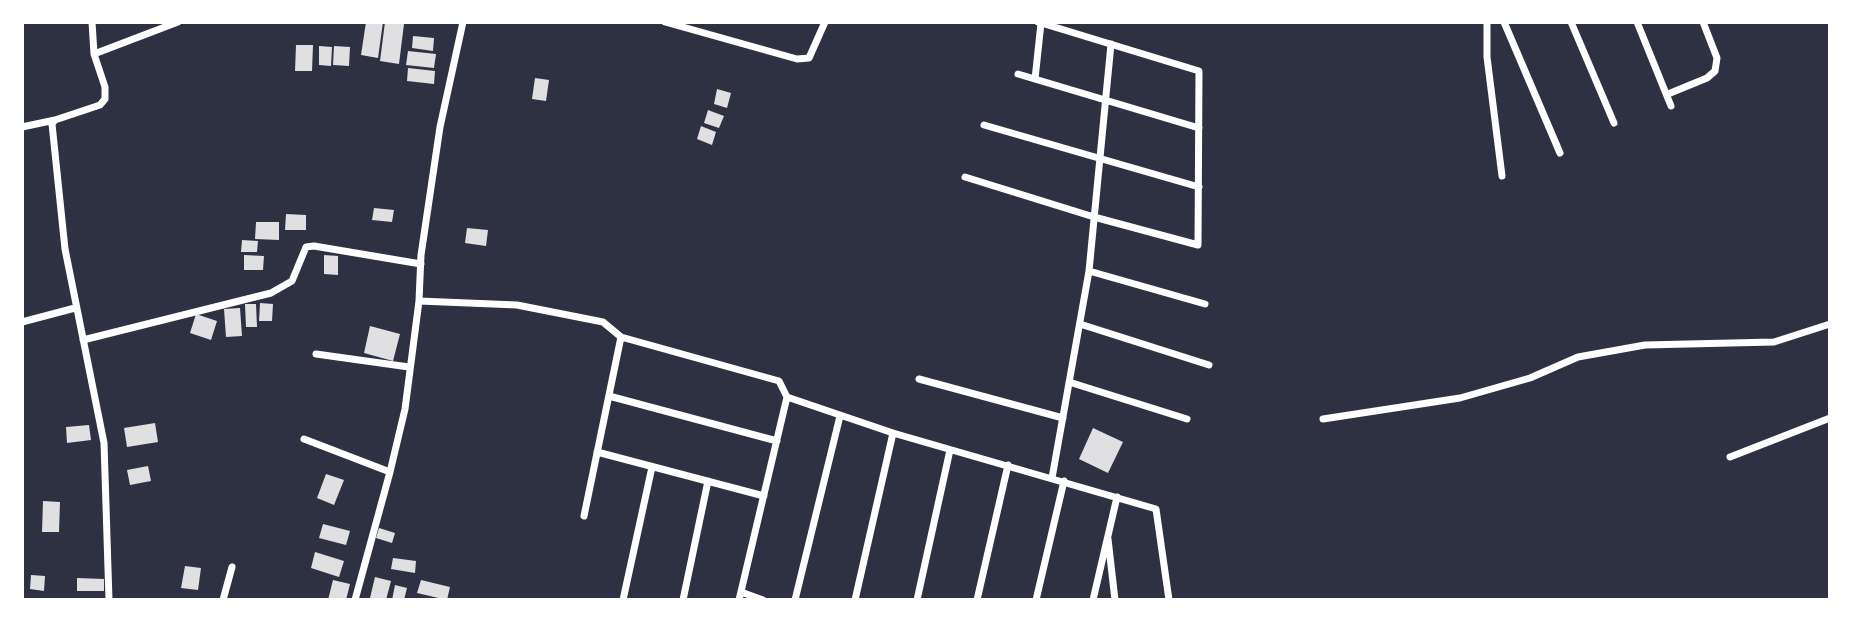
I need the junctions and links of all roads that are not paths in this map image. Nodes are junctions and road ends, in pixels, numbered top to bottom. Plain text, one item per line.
1 (92, 22) edge
2 (178, 22) edge
3 (463, 22) edge
4 (665, 22) edge
5 (825, 22) edge
6 (1040, 22) edge
7 (1487, 22) edge
8 (1504, 22) edge
9 (1571, 22) edge
10 (1637, 22) edge
11 (1703, 22) edge
12 (1111, 44) junction
13 (94, 54) junction
14 (1018, 74) dead end
15 (1035, 79) junction
16 (1668, 94) junction
17 (1106, 100) junction
18 (1671, 106) dead end
19 (55, 120) junction
20 (1614, 123) dead end
21 (984, 125) dead end
22 (22, 127) edge
23 (1199, 128) junction
24 (1560, 153) dead end
25 (1100, 159) junction
26 (1502, 176) dead end
27 (965, 177) dead end
28 (1199, 187) junction
29 (1094, 217) junction
30 (421, 264) junction
31 (1089, 271) junction
32 (419, 301) junction
33 (1205, 304) dead end
34 (75, 308) junction
35 (22, 322) edge
36 (1080, 324) junction
37 (1830, 324) edge
38 (621, 337) junction
39 (83, 340) junction
40 (316, 354) dead end
41 (1209, 365) dead end
42 (409, 367) junction
43 (919, 379) dead end
44 (1069, 382) junction
45 (609, 396) junction
46 (787, 397) junction
47 (840, 416) junction
48 (1063, 418) junction
49 (1830, 418) edge
50 (1187, 419) dead end
51 (1323, 419) dead end
52 (893, 433) junction
53 (304, 439) dead end
54 (777, 441) junction
55 (950, 450) junction
56 (597, 452) junction
57 (1730, 457) dead end
58 (1008, 465) junction
59 (652, 467) junction
60 (390, 472) junction
61 (1052, 478) junction
62 (708, 481) junction
63 (1064, 481) junction
64 (764, 496) junction
65 (1117, 497) junction
66 (584, 516) dead end
67 (1108, 533) junction
68 (232, 567) dead end
69 (740, 596) edge
70 (226, 599) edge
71 (109, 600) edge
72 (355, 600) edge
73 (623, 600) edge
74 (683, 600) edge
75 (763, 600) edge
76 (795, 600) edge
77 (855, 600) edge
78 (917, 600) edge
79 (977, 600) edge
80 (1036, 600) edge
81 (1093, 600) edge
82 (1115, 600) edge
83 (1169, 600) edge

1 - 13 street
2 - 13 street
3 - 30 street
4 - 5 street
6 - 12 street
6 - 15 street
7 - 26 street
8 - 24 street
9 - 20 street
10 - 16 street
11 - 16 street
12 - 17 street
12 - 23 street
13 - 19 street
14 - 15 street
15 - 17 street
16 - 18 street
17 - 23 street
17 - 25 street
19 - 22 street
19 - 34 street
21 - 25 street
23 - 28 street
25 - 28 street
25 - 29 street
27 - 29 street
28 - 29 street
29 - 31 street
30 - 32 street
30 - 39 street
31 - 33 street
31 - 36 street
32 - 38 street
32 - 42 street
34 - 35 street
34 - 39 street
36 - 41 street
36 - 44 street
37 - 51 street
38 - 45 street
38 - 46 street
39 - 71 street
40 - 42 street
42 - 60 street
43 - 48 street
44 - 48 street
44 - 50 street
45 - 54 street
45 - 56 street
46 - 47 street
46 - 54 street
47 - 52 street
47 - 76 street
48 - 61 street
49 - 57 street
52 - 55 street
52 - 77 street
53 - 60 street
54 - 64 street
55 - 58 street
55 - 78 street
56 - 59 street
56 - 66 street
58 - 61 street
58 - 79 street
59 - 62 street
59 - 73 street
60 - 72 street
61 - 63 street
62 - 64 street
62 - 74 street
63 - 65 street
63 - 80 street
64 - 69 street
65 - 67 street
65 - 83 street
67 - 81 street
67 - 82 street
68 - 70 street
69 - 75 street

